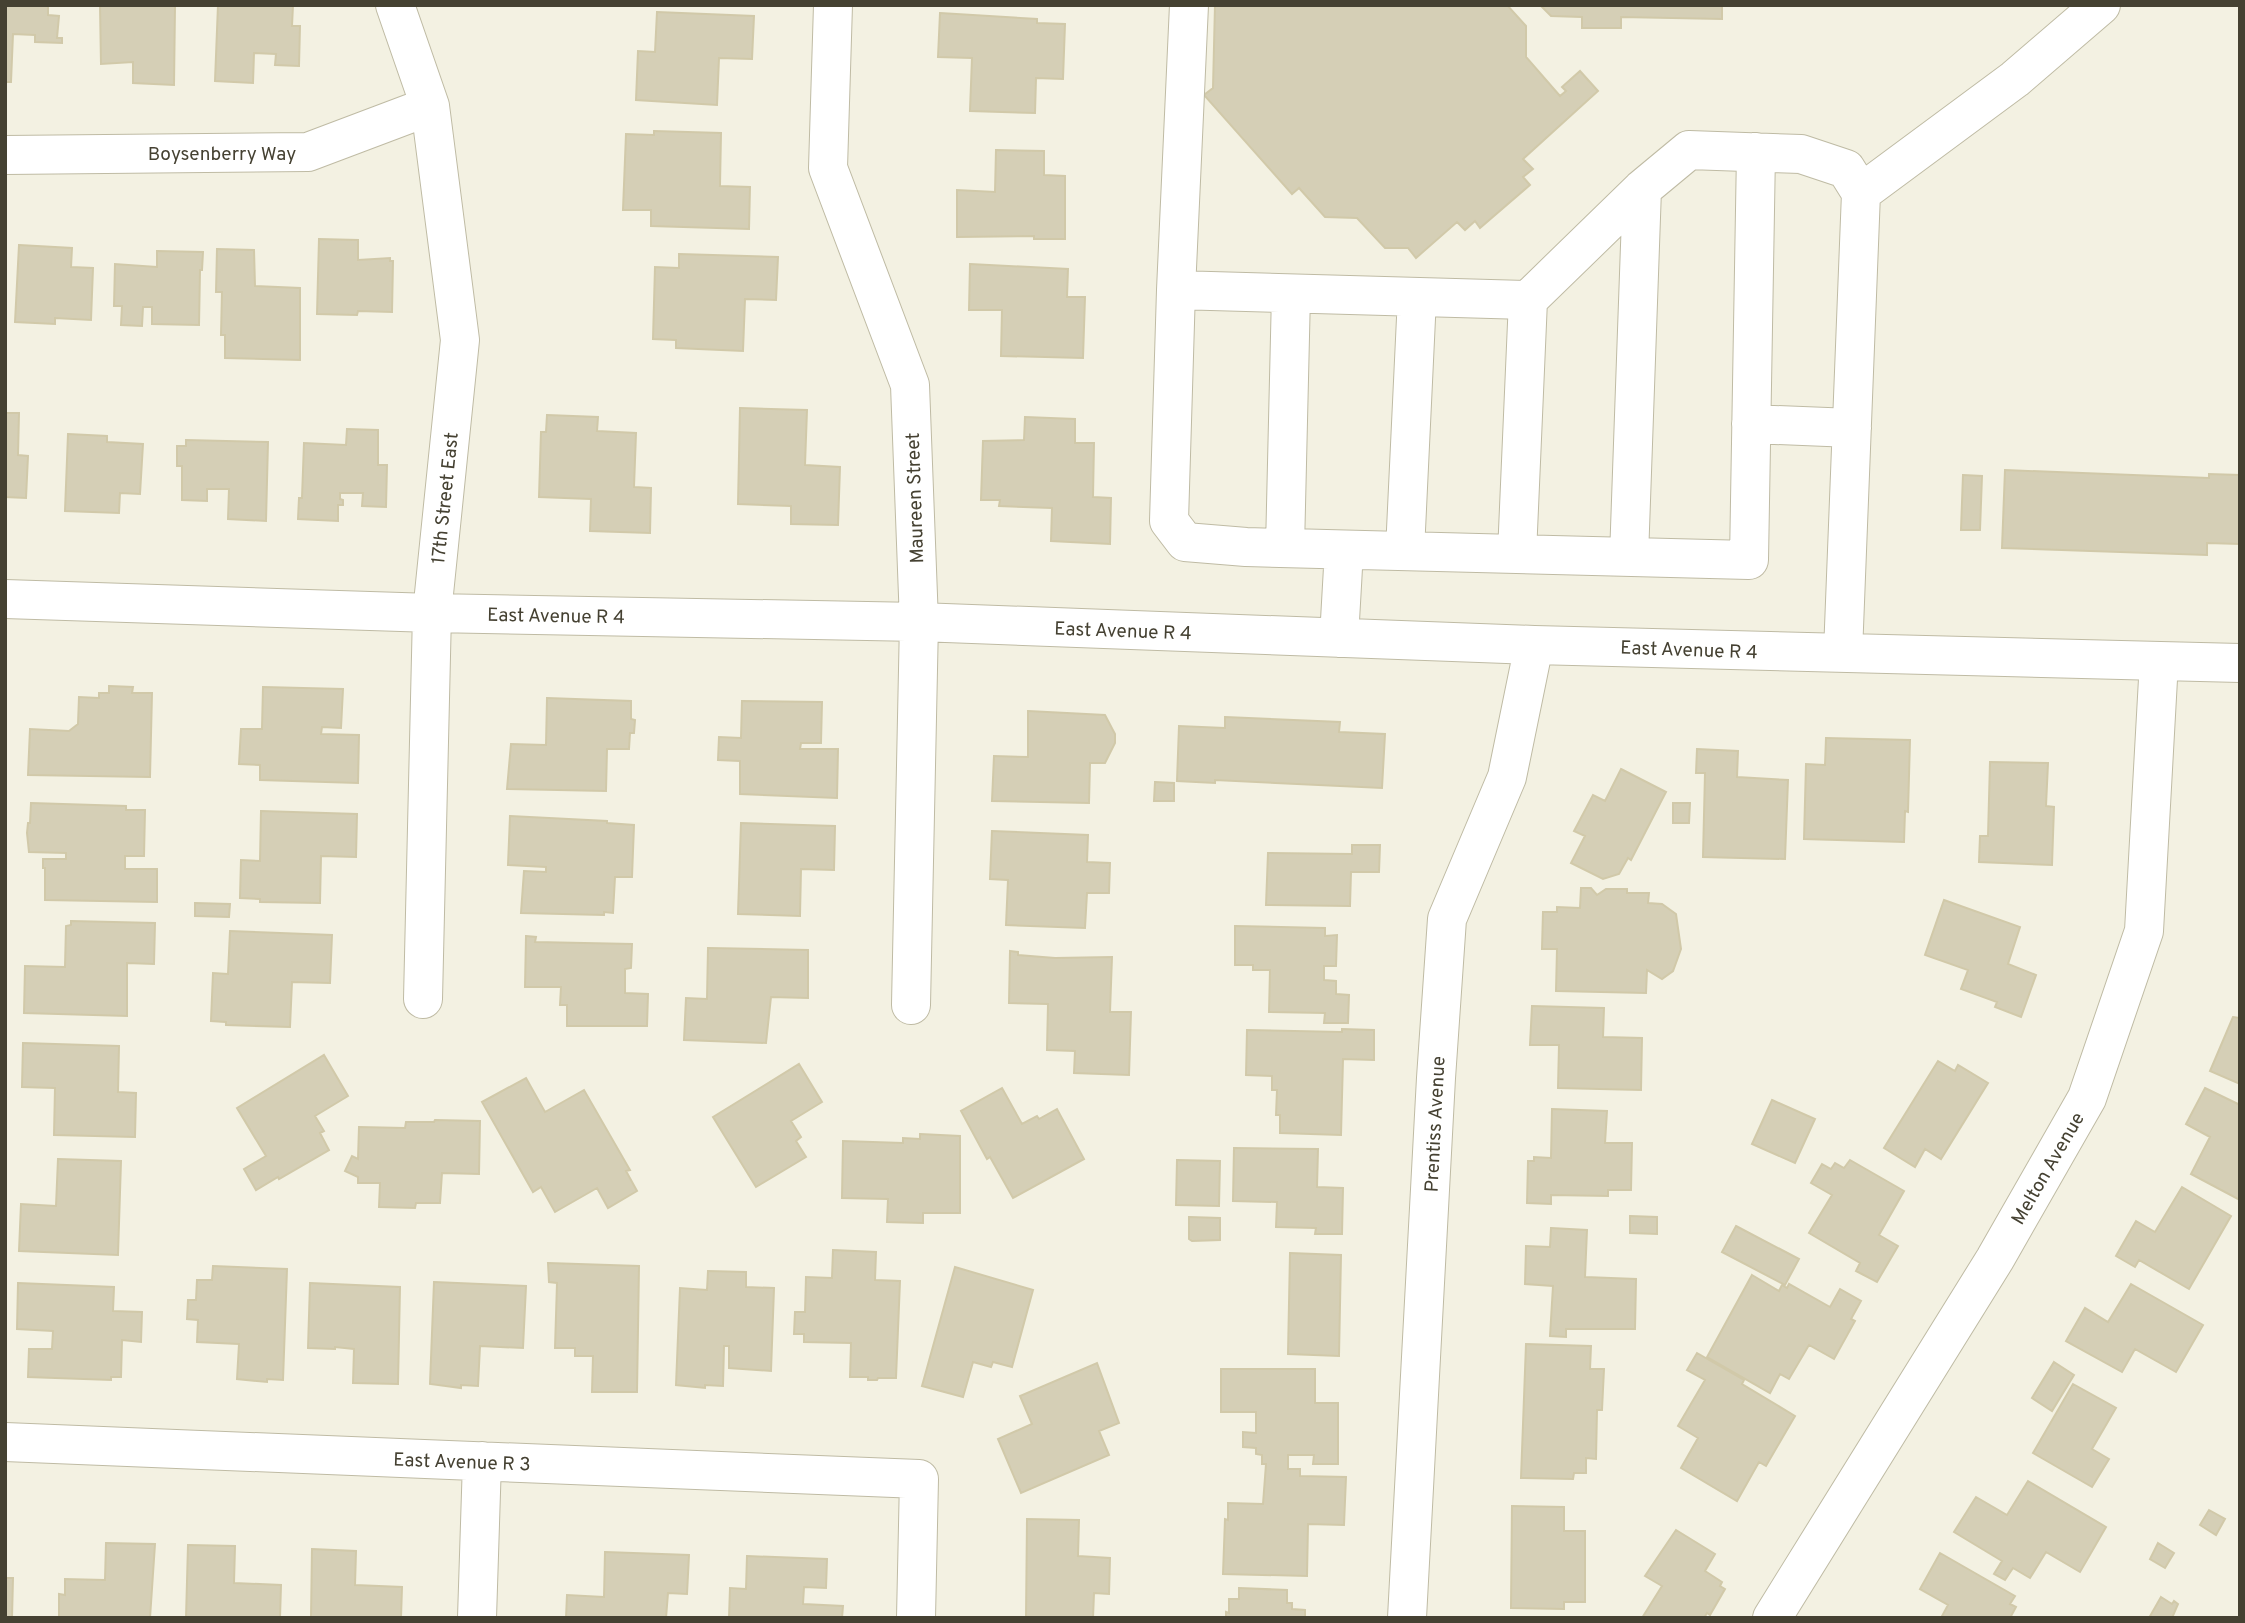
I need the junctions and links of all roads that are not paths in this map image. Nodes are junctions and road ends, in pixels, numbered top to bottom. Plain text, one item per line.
1 (395, 5) edge
2 (833, 5) edge
3 (1189, 5) edge
4 (2101, 5) edge
5 (430, 106) junction
6 (1756, 152) junction
7 (5, 155) edge
8 (1642, 189) junction
9 (1861, 193) junction
10 (1176, 290) junction
11 (1291, 294) junction
12 (1417, 297) junction
13 (1528, 300) junction
14 (1751, 424) junction
15 (1852, 428) junction
16 (1285, 548) junction
17 (1344, 550) junction
18 (1405, 551) junction
19 (1517, 554) junction
20 (1629, 557) junction
21 (5, 598) edge
22 (432, 613) junction
23 (919, 622) junction
24 (1339, 638) junction
25 (1534, 645) junction
26 (1843, 653) junction
27 (2159, 661) junction
28 (2240, 663) edge
29 (423, 999) dead end
30 (911, 1006) dead end
31 (5, 1443) edge
32 (482, 1461) junction
33 (477, 1618) edge
34 (916, 1618) edge
35 (1407, 1618) edge
36 (1772, 1618) edge

1 - 5 street, 17th Street East
2 - 23 street, Maureen Street
3 - 10 street
4 - 9 street
5 - 7 street, Boysenberry Way
5 - 22 street, 17th Street East
6 - 8 street
6 - 9 street
6 - 14 street
8 - 13 street
8 - 20 street
9 - 15 street
10 - 11 street
10 - 16 street
11 - 12 street
11 - 16 street
12 - 13 street
12 - 18 street
13 - 19 street
14 - 15 street
14 - 20 street
15 - 26 street
16 - 17 street
17 - 18 street
17 - 24 street
18 - 19 street
19 - 20 street
21 - 22 street, East Avenue R 4
22 - 23 street, East Avenue R 4
22 - 29 street, 17th Street East
23 - 24 street, East Avenue R 4
23 - 30 street, Maureen Street
24 - 25 street, East Avenue R 4
25 - 26 street, East Avenue R 4
25 - 35 street, Prentiss Avenue
26 - 27 street, East Avenue R 4
27 - 28 street, East Avenue R 4
27 - 36 street, Melton Avenue
31 - 32 street, East Avenue R 3
32 - 33 street
32 - 34 street, East Avenue R 3

